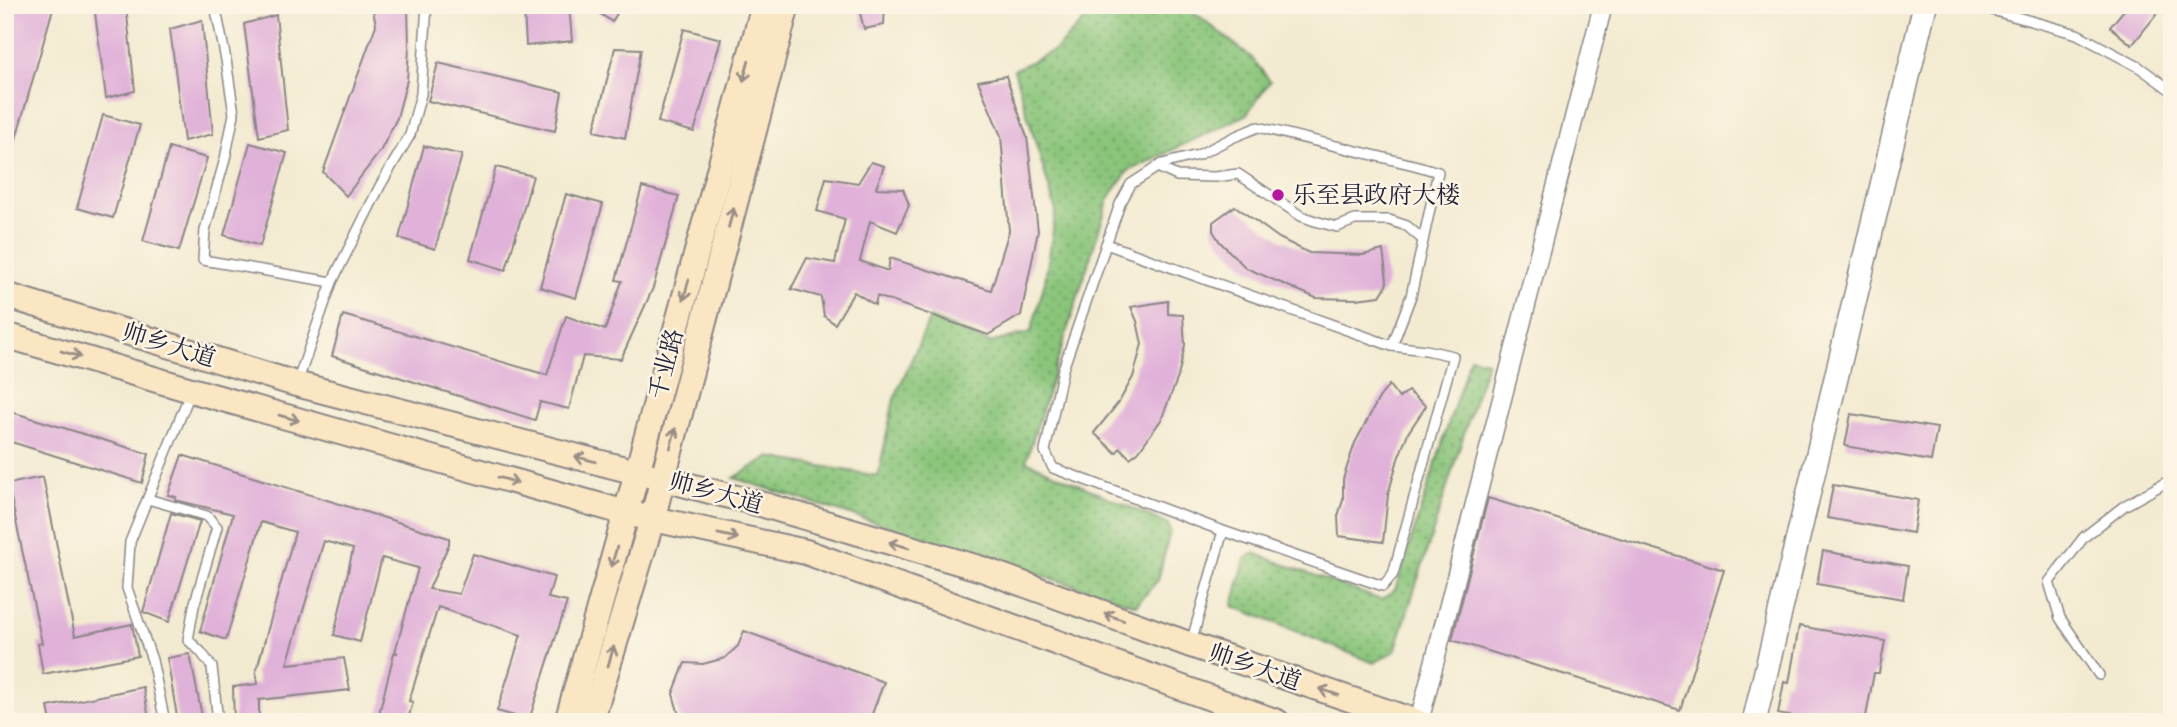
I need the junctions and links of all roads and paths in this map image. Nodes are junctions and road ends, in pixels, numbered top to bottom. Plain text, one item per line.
1 (215, 5) edge
2 (428, 5) edge
3 (764, 5) edge
4 (787, 5) edge
5 (1603, 5) edge
6 (1925, 5) edge
7 (1974, 5) edge
8 (2172, 91) edge
9 (1157, 167) junction
10 (1423, 240) junction
11 (1106, 244) junction
12 (332, 282) junction
13 (5, 295) edge
14 (5, 335) edge
15 (1392, 346) junction
16 (296, 384) junction
17 (191, 390) junction
18 (636, 472) junction
19 (663, 479) junction
20 (2172, 479) edge
21 (148, 499) junction
22 (626, 513) junction
23 (652, 520) junction
24 (1223, 531) junction
25 (1191, 645) junction
26 (2099, 675) dead end
27 (165, 722) edge
28 (218, 722) edge
29 (566, 722) edge
30 (591, 722) edge
31 (1276, 722) edge
32 (1418, 722) edge
33 (1754, 722) edge

1 - 12 lane
2 - 12 lane
3 -> 18 main road, 千业路
19 -> 4 main road, 千业路
5 - 32 street
6 - 33 street
7 - 8 lane
9 - 10 lane
9 - 10 lane
9 - 11 lane
10 - 15 lane
11 - 15 lane
11 - 24 lane
12 - 16 lane
13 - 16 main road, 帅乡大道
14 -> 17 main road, 帅乡大道
15 - 24 lane
18 -> 16 main road, 帅乡大道
17 - 21 lane
17 -> 22 main road, 帅乡大道
18 - 19 main road, 帅乡大道
18 - 22 main road, 千业路
19 - 23 main road, 千业路
25 -> 19 main road, 帅乡大道
20 - 26 lane
21 - 27 lane
21 - 28 lane
22 - 23 main road, 帅乡大道
22 -> 29 main road, 千业路
30 -> 23 main road, 千业路
23 -> 31 main road, 帅乡大道
24 - 25 lane
32 -> 25 main road, 帅乡大道

